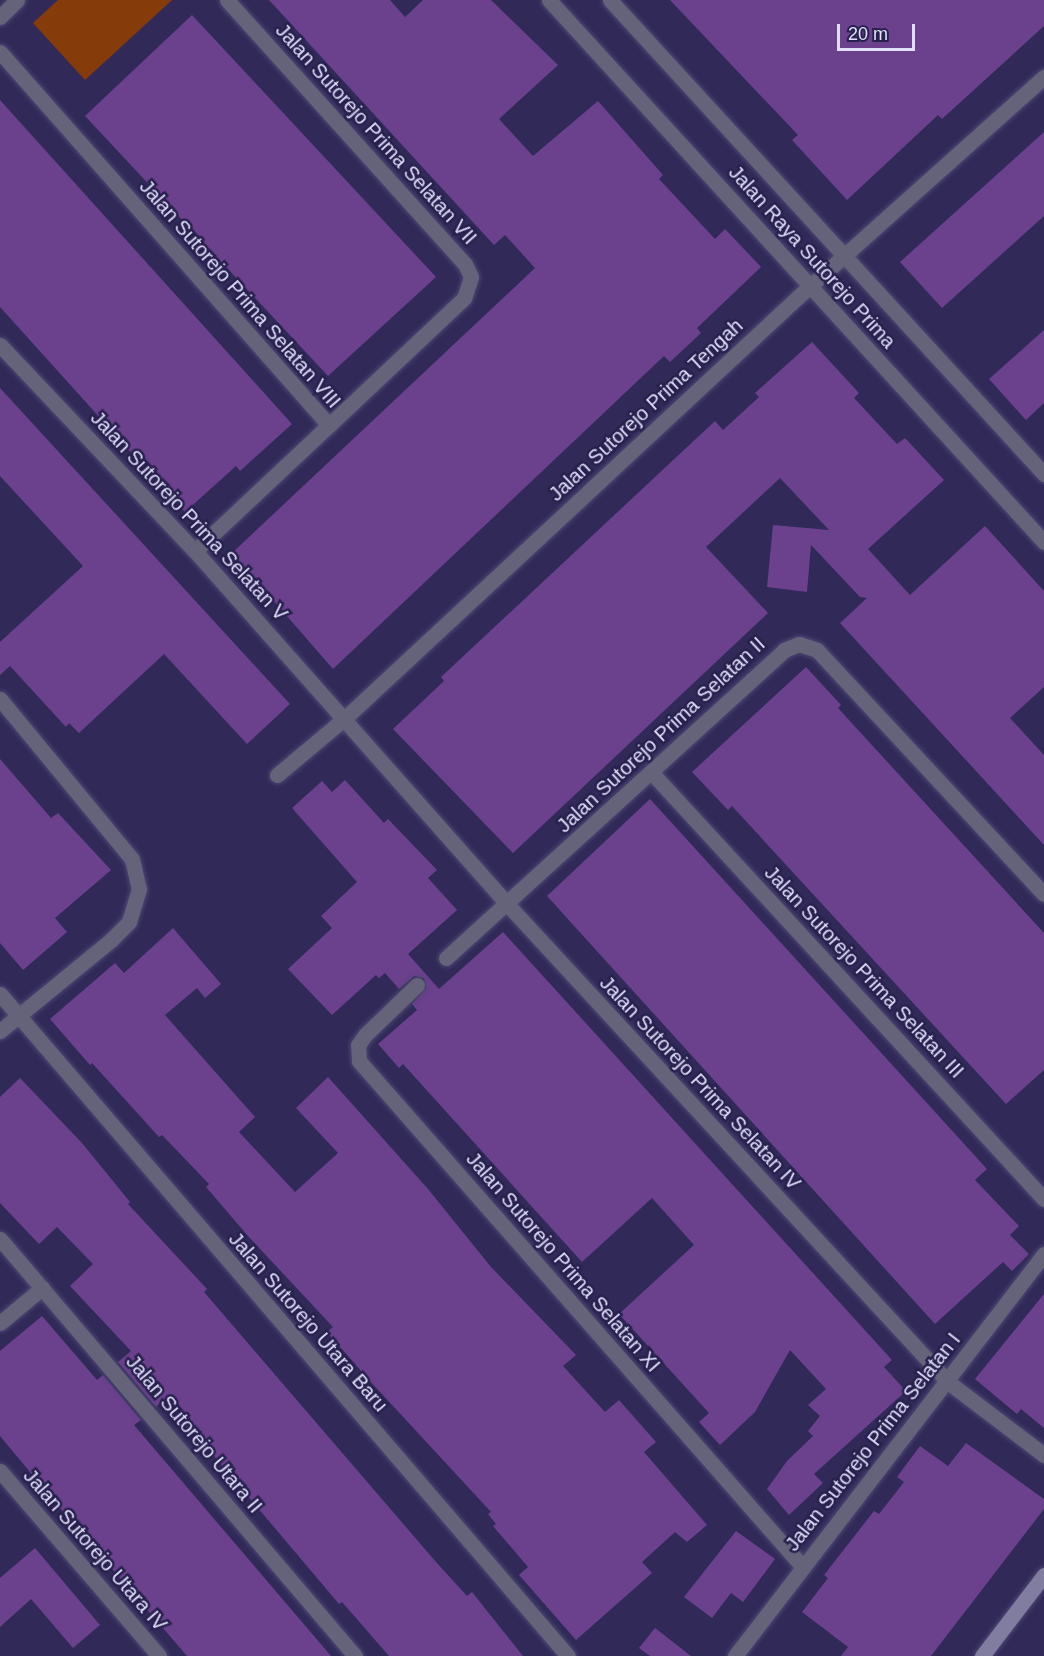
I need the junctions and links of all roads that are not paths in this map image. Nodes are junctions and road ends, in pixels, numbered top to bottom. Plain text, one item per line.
1 (17, 0) edge
2 (226, 0) edge
3 (549, 0) edge
4 (610, 0) edge
5 (0, 17) edge
6 (0, 52) edge
7 (1044, 77) edge
8 (848, 256) junction
9 (810, 286) junction
10 (0, 345) edge
11 (329, 425) junction
12 (1044, 474) edge
13 (1044, 542) edge
14 (195, 551) junction
15 (0, 699) edge
16 (345, 718) junction
17 (652, 773) junction
18 (277, 775) dead end
19 (1044, 894) edge
20 (508, 905) junction
21 (446, 958) dead end
22 (417, 985) dead end
23 (0, 994) edge
24 (18, 1015) junction
25 (0, 1031) edge
26 (1044, 1199) edge
27 (0, 1239) edge
28 (1044, 1254) edge
29 (42, 1287) junction
30 (0, 1323) edge
31 (948, 1382) junction
32 (1044, 1455) edge
33 (0, 1471) edge
34 (802, 1566) junction
35 (1044, 1575) edge
36 (159, 1656) edge
37 (355, 1656) edge
38 (568, 1656) edge
39 (735, 1656) edge
40 (982, 1656) edge

1 - 5 street
2 - 11 street, Jalan Sutorejo Prima Selatan VII
3 - 9 street, Jalan Raya Sutorejo Prima
4 - 8 street, Jalan Raya Sutorejo Prima
6 - 11 street, Jalan Sutorejo Prima Selatan VIII
7 - 8 street, Jalan Sutorejo Prima Tengah
8 - 9 street, Jalan Sutorejo Prima Tengah
8 - 12 street, Jalan Raya Sutorejo Prima
9 - 13 street, Jalan Raya Sutorejo Prima
9 - 16 street, Jalan Sutorejo Prima Tengah
10 - 14 street, Jalan Sutorejo Prima Selatan V
11 - 14 street, Jalan Sutorejo Prima Selatan VIII
14 - 16 street, Jalan Sutorejo Prima Selatan V
15 - 24 street
16 - 18 street, Jalan Sutorejo Prima Tengah
16 - 20 street, Jalan Sutorejo Prima Selatan IV
17 - 19 street, Jalan Sutorejo Prima Selatan II
17 - 20 street, Jalan Sutorejo Prima Selatan II
17 - 26 street, Jalan Sutorejo Prima Selatan III
20 - 21 street
20 - 31 street, Jalan Sutorejo Prima Selatan IV
22 - 34 street, Jalan Sutorejo Prima Selatan XI
23 - 24 street, Jalan Sutorejo Utara Baru
24 - 25 street
24 - 38 street, Jalan Sutorejo Utara Baru
27 - 29 street, Jalan Sutorejo Utara II
28 - 31 street, Jalan Sutorejo Prima Selatan I
29 - 30 street
29 - 37 street, Jalan Sutorejo Utara II
31 - 32 street, Jalan Sutorejo Prima Selatan IV
31 - 34 street, Jalan Sutorejo Prima Selatan I
33 - 36 street, Jalan Sutorejo Utara IV
34 - 39 street, Jalan Sutorejo Prima Selatan I
35 - 40 main road

